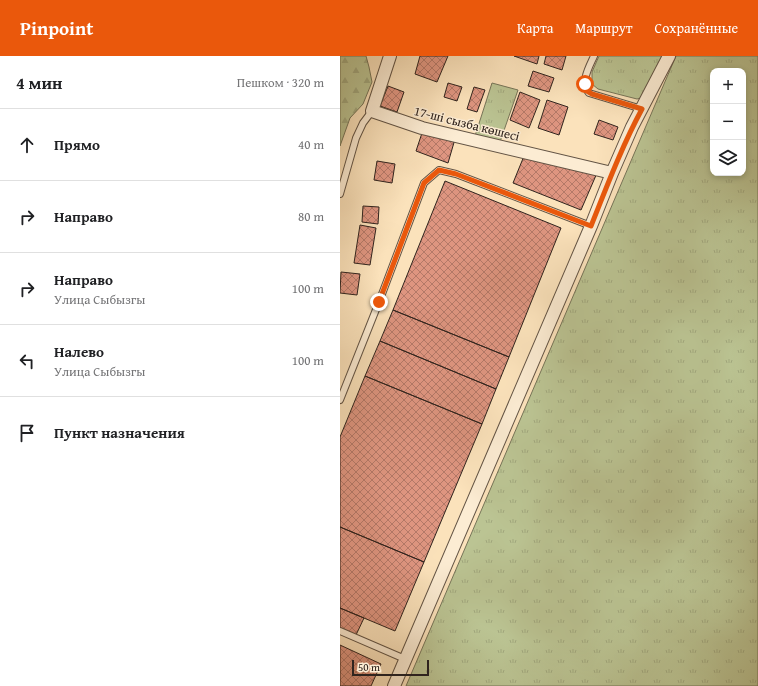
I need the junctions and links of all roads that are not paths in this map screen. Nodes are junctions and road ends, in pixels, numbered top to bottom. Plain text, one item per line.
1 (390, 56) edge
2 (594, 56) edge
3 (669, 56) edge
4 (642, 109) junction
5 (372, 111) junction
6 (612, 173) junction
7 (340, 194) edge
8 (591, 226) junction
9 (340, 400) edge
10 (340, 631) edge
11 (405, 659) junction
12 (394, 686) edge

1 - 5 street
2 - 4 lane
3 - 4 street
4 - 6 street
5 - 6 street, 17-ші сызба көшесі
5 - 7 lane
6 - 8 street
8 - 9 lane
8 - 11 street
10 - 11 lane
11 - 12 street

